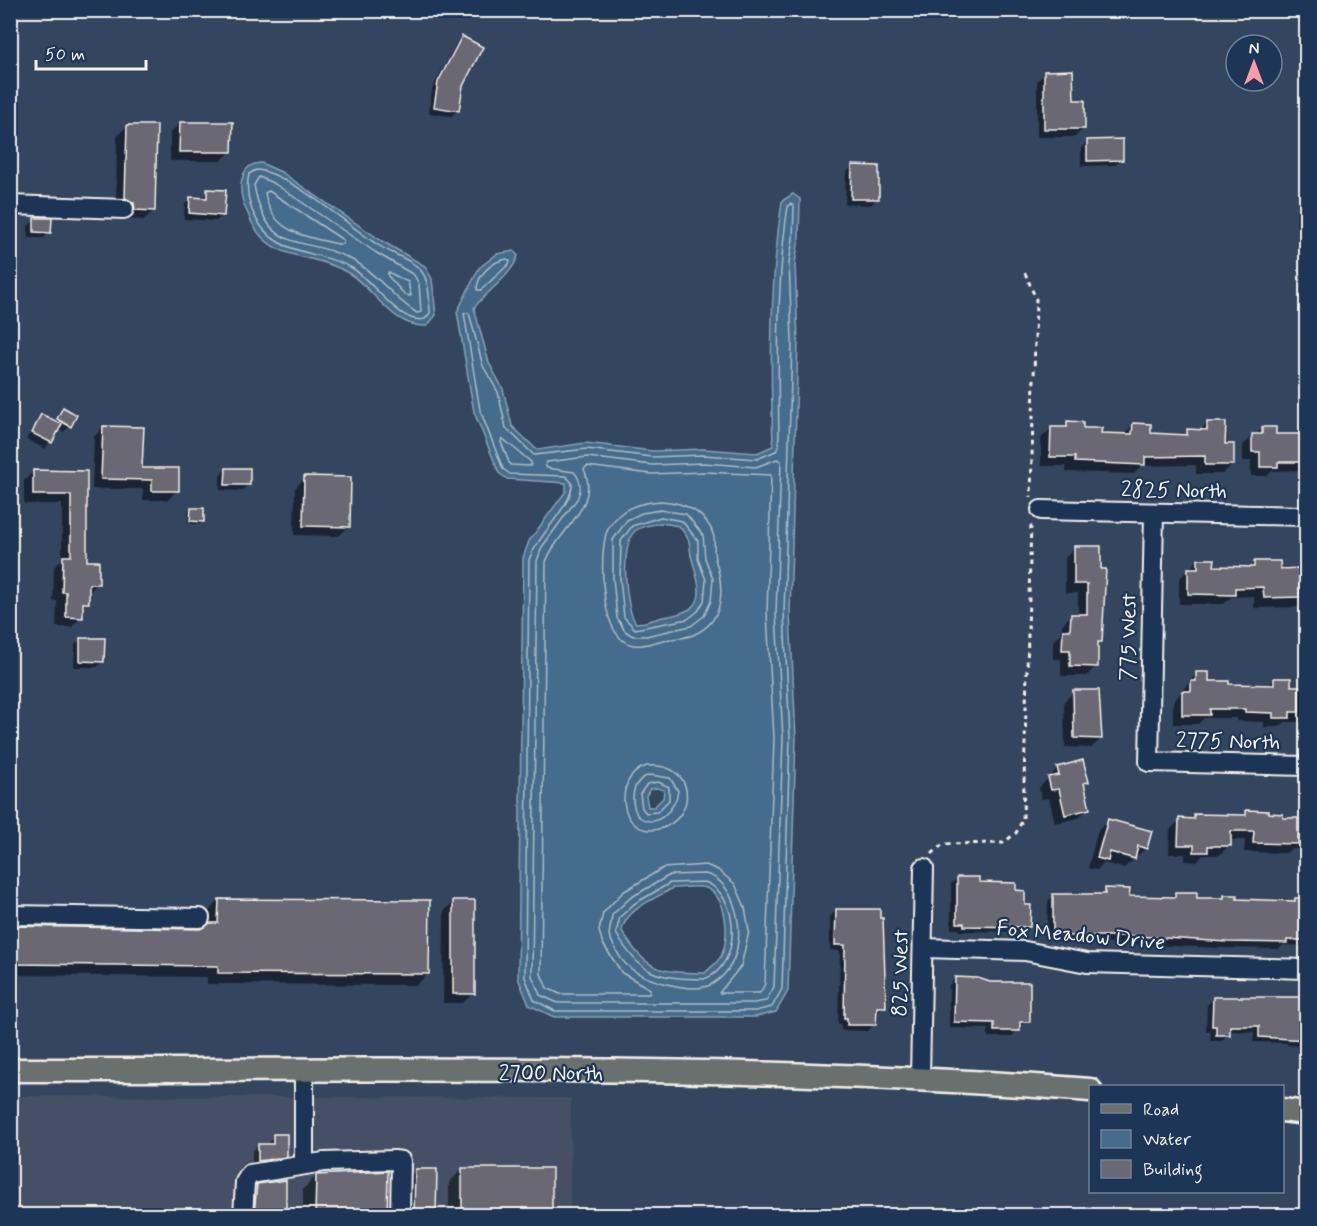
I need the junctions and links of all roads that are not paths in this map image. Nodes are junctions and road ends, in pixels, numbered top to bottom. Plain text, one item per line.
1 (10, 205) edge
2 (124, 209) dead end
3 (1034, 507) road end
4 (1154, 513) junction
5 (1306, 516) edge
6 (1149, 762) joint
7 (1306, 766) edge
8 (924, 868) road end
9 (10, 915) edge
10 (200, 918) dead end
11 (923, 948) junction
12 (1306, 969) edge
13 (10, 1070) edge
14 (304, 1071) junction
15 (920, 1079) junction
16 (1089, 1090) edge
17 (1284, 1110) edge
18 (1306, 1113) edge
19 (304, 1166) junction
20 (243, 1215) edge
21 (400, 1215) edge

1 - 2 street
3 - 4 street, 2825 North
4 - 5 street, 2825 North
4 - 6 street, 775 West
6 - 7 street, 2775 North
8 - 11 street, 825 West
9 - 10 street
11 - 12 street, Fox Meadow Drive
11 - 15 street, 825 West
13 - 14 main road, 2700 North
14 - 15 main road, 2700 North
14 - 19 street
15 - 16 main road, 2700 North
17 - 18 main road
19 - 20 street
19 - 21 street

